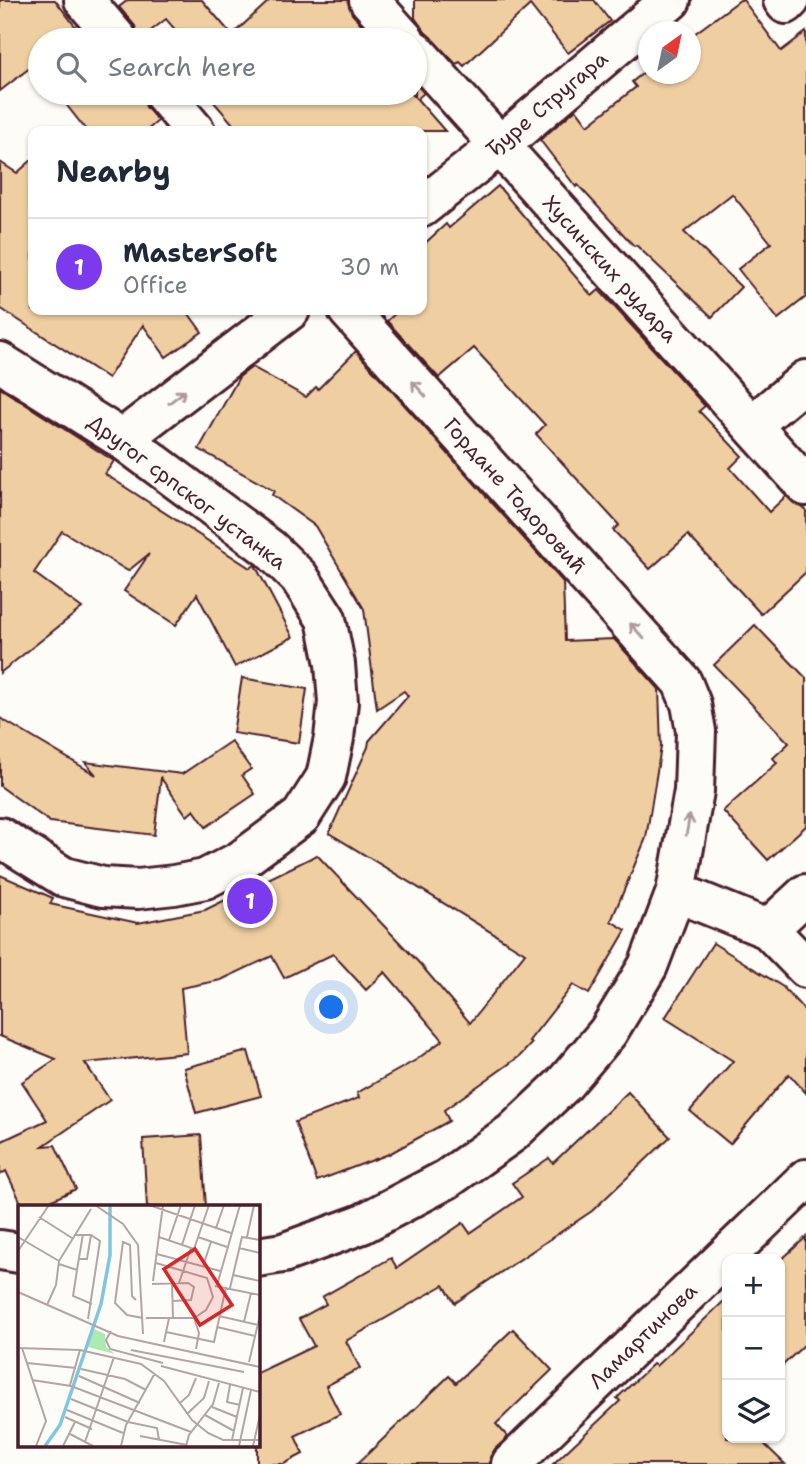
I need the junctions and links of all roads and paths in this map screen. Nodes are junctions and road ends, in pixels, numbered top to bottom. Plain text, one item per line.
1 (84, 0) edge
2 (369, 0) edge
3 (671, 0) edge
4 (108, 28) edge
5 (394, 28) edge
6 (427, 65) edge
7 (173, 105) edge
8 (191, 126) edge
9 (499, 146) junction
10 (427, 203) edge
11 (283, 315) edge
12 (352, 315) edge
13 (0, 362) edge
14 (806, 380) edge
15 (752, 425) junction
16 (122, 439) junction
17 (806, 486) edge
18 (0, 837) edge
19 (676, 892) junction
20 (806, 894) edge
21 (768, 929) junction
22 (806, 968) edge
23 (806, 1180) edge
24 (0, 1250) edge
25 (18, 1253) edge
26 (259, 1257) edge
27 (510, 1464) edge

1 - 4 street
2 - 5 street
3 - 9 street, Ђуре Стругара
6 - 9 street, Хусинских рудара
7 - 8 street
9 - 10 street, Ђуре Стругара
9 - 15 street, Хусинских рудара
16 -> 11 street
19 -> 12 street, Гордане Тодоровић
13 - 16 street, Другог српског устанка
14 - 15 street
15 - 17 street, Хусинских рудара
16 - 18 street, Другог српског устанка
19 - 21 street
19 - 26 street
20 - 21 street
21 - 22 street
23 - 27 street, Ламартинова
24 - 25 street

